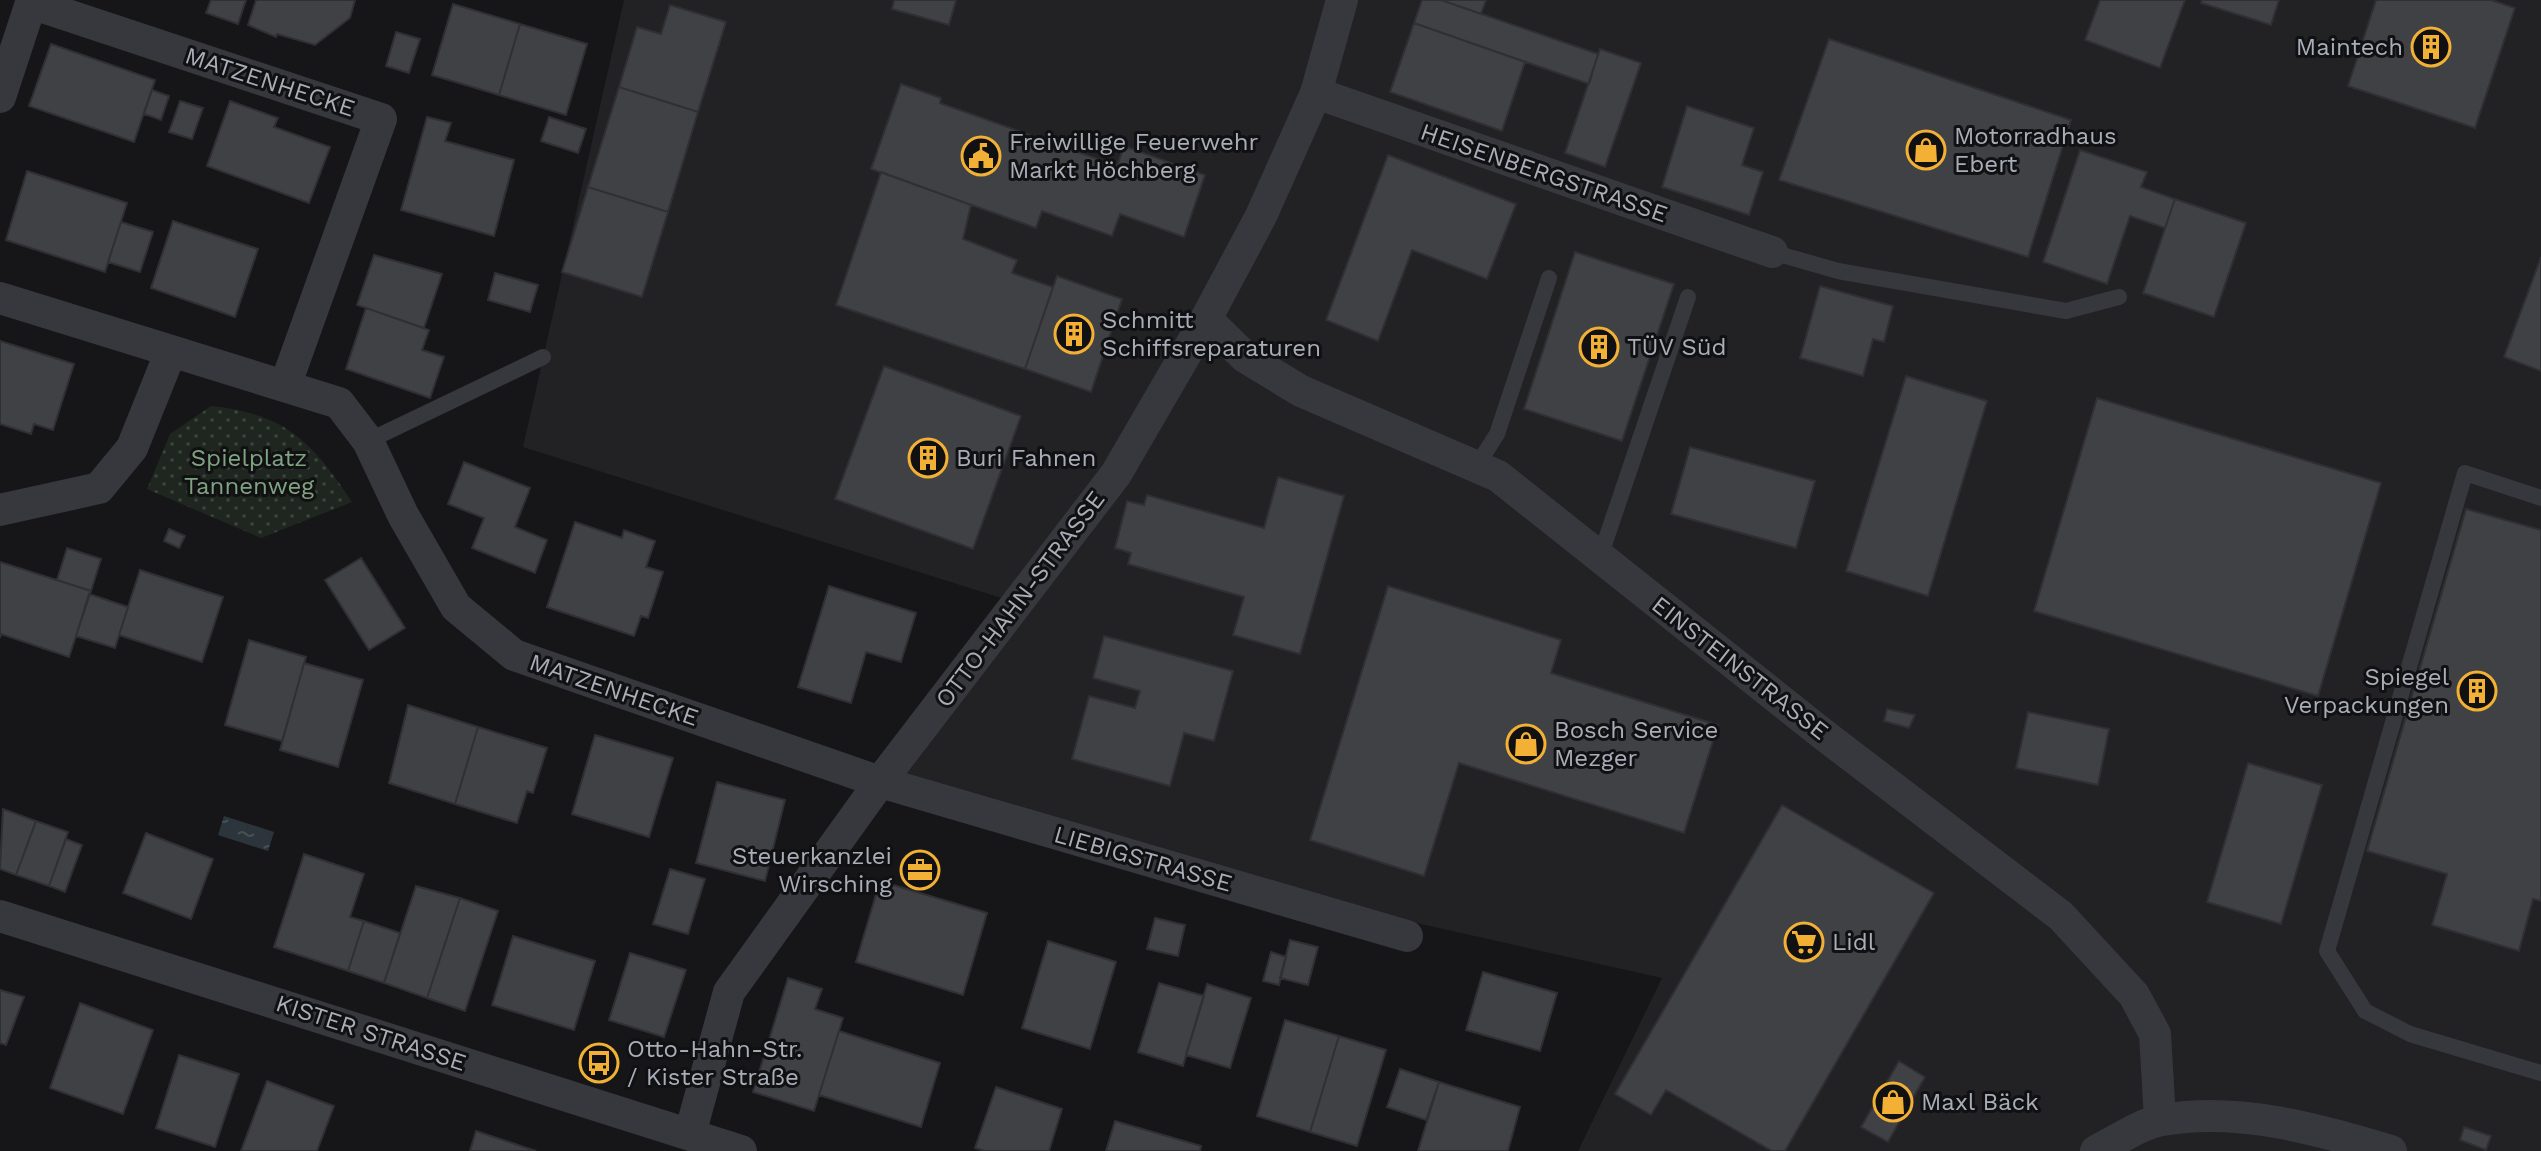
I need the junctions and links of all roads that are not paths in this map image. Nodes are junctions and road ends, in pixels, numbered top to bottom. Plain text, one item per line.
1 (1342, 0) edge
2 (1316, 93) junction
3 (0, 97) edge
4 (1772, 252) joint
5 (1549, 278) dead end
6 (1688, 297) dead end
7 (2119, 297) dead end
8 (0, 298) edge
9 (1206, 319) junction
10 (171, 351) junction
11 (543, 357) dead end
12 (285, 386) junction
13 (368, 441) junction
14 (1476, 467) junction
15 (2541, 498) edge
16 (0, 510) edge
17 (1600, 557) junction
18 (880, 782) junction
19 (0, 916) edge
20 (1407, 936) dead end
21 (2541, 1073) edge
22 (2160, 1120) junction
23 (690, 1134) junction
24 (741, 1151) edge
25 (2096, 1151) edge
26 (2391, 1151) edge

1 - 2 street, OTTO-HAHN-STRASSE
2 - 4 street, HEISENBERGSTRASSE
2 - 9 street, OTTO-HAHN-STRASSE
3 - 12 street, MATZENHECKE
4 - 7 lane
5 - 14 lane
6 - 17 lane
8 - 10 street, MATZENHECKE
9 - 14 street, EINSTEINSTRASSE
9 - 18 street, OTTO-HAHN-STRASSE
10 - 12 street, MATZENHECKE
10 - 16 street
11 - 13 lane
12 - 13 street, MATZENHECKE
13 - 18 street, MATZENHECKE
14 - 17 street, EINSTEINSTRASSE
15 - 21 lane
17 - 22 street, EINSTEINSTRASSE
18 - 20 street, LIEBIGSTRASSE
18 - 23 street, OTTO-HAHN-STRASSE
19 - 23 street, KISTER STRASSE
22 - 25 street
22 - 26 street
23 - 24 street, KISTER STRASSE

